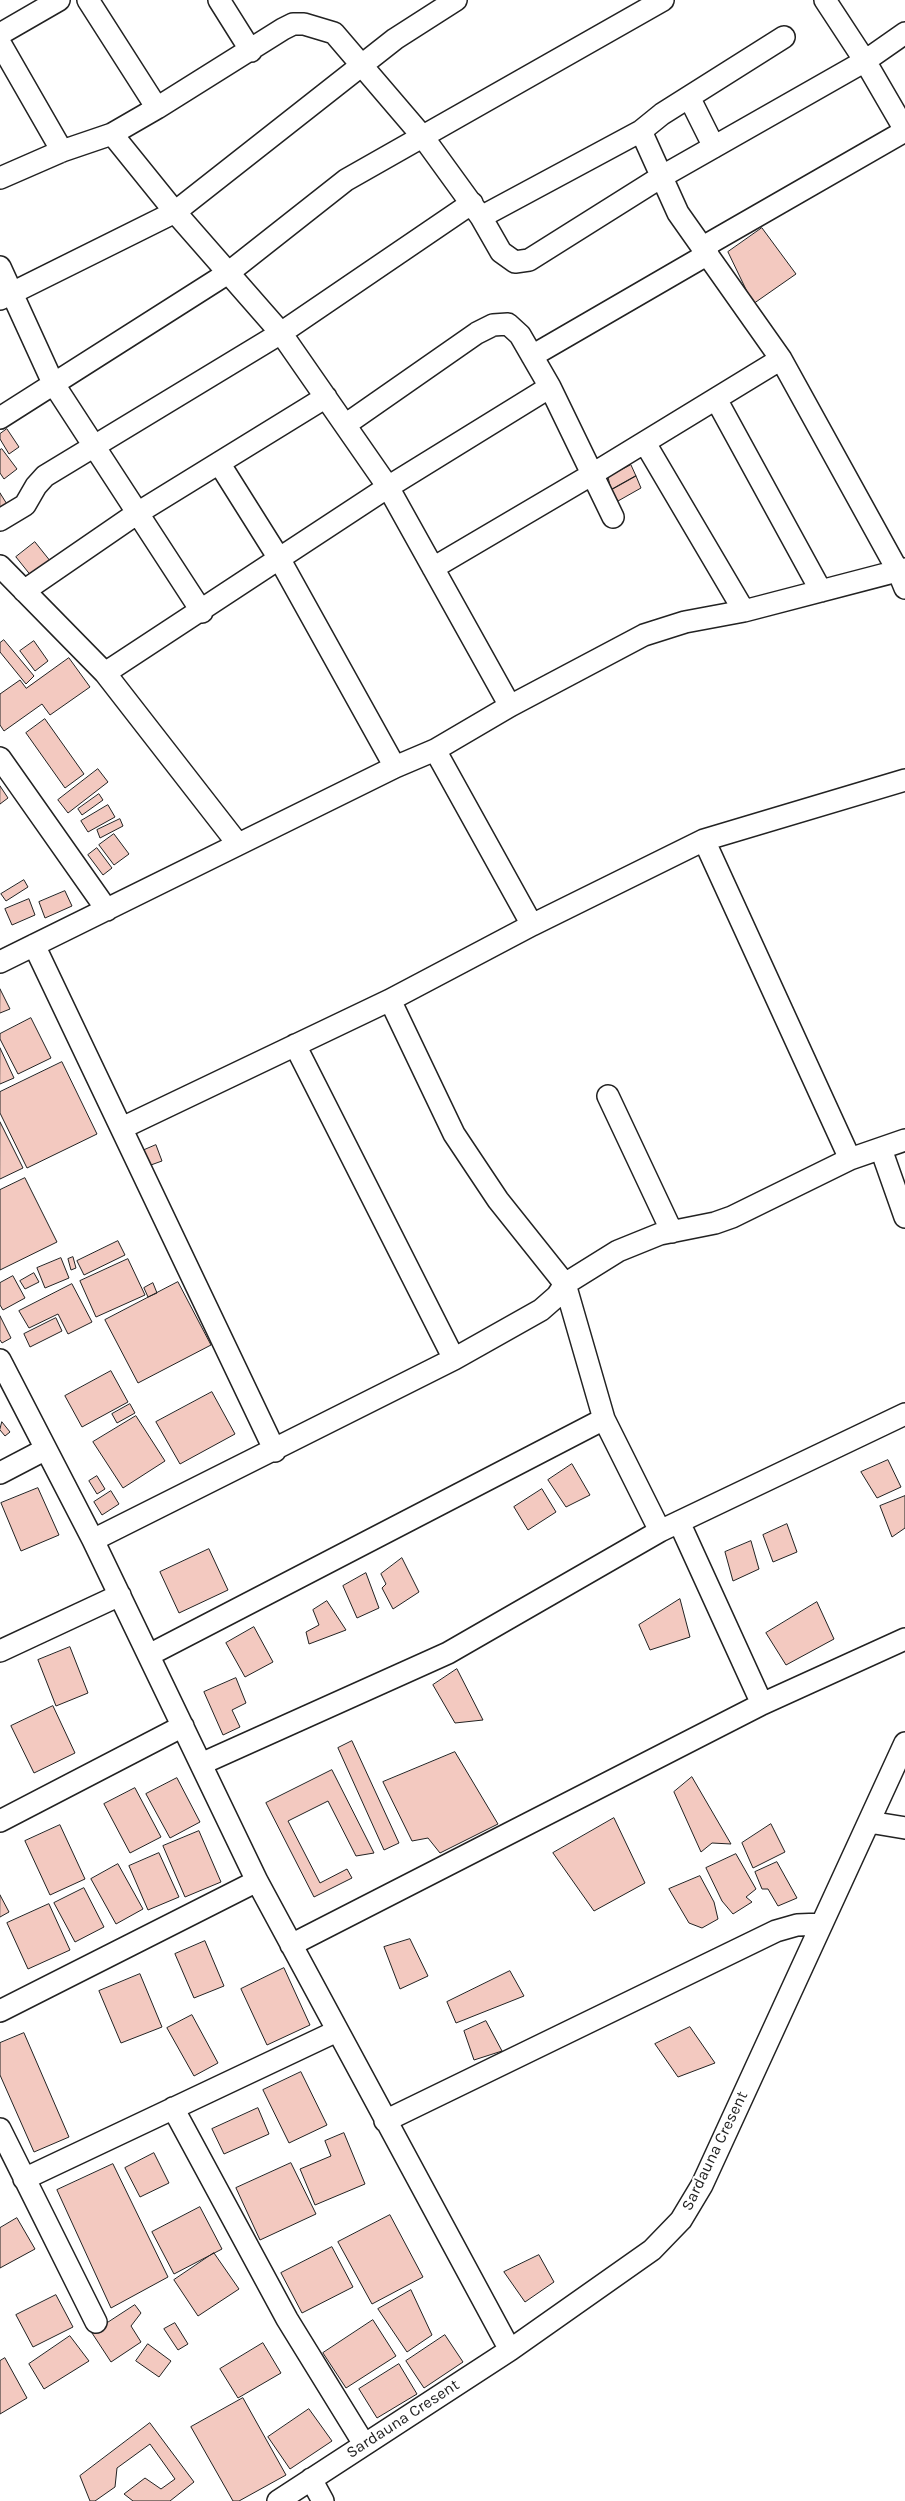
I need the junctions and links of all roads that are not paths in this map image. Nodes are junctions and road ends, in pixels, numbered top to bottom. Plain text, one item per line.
1 (60, 0) edge
2 (88, 0) edge
3 (219, 0) edge
4 (456, 0) edge
5 (663, 0) edge
6 (825, 0) edge
7 (905, 33) edge
8 (784, 37) dead end
9 (1, 44) edge
10 (251, 51) junction
11 (865, 61) junction
12 (362, 65) junction
13 (688, 97) junction
14 (157, 108) junction
15 (905, 130) edge
16 (641, 132) junction
17 (112, 134) junction
18 (423, 137) junction
19 (714, 147) junction
20 (62, 151) junction
21 (662, 177) junction
22 (0, 178) edge
23 (476, 210) junction
24 (175, 212) junction
25 (705, 251) junction
26 (0, 267) edge
27 (228, 273) junction
28 (7, 296) edge
29 (282, 333) junction
30 (532, 356) junction
31 (781, 359) junction
32 (52, 383) junction
33 (550, 388) junction
34 (326, 397) junction
35 (716, 399) junction
36 (0, 418) edge
37 (345, 425) junction
38 (645, 443) junction
39 (93, 448) junction
40 (219, 463) junction
41 (591, 475) junction
42 (388, 487) junction
43 (136, 514) junction
44 (613, 517) dead end
45 (0, 520) edge
46 (280, 560) junction
47 (0, 566) edge
48 (433, 568) junction
49 (903, 576) edge
50 (24, 591) junction
51 (821, 591) junction
52 (744, 611) junction
53 (202, 612) junction
54 (105, 674) junction
55 (510, 706) junction
56 (435, 750) junction
57 (0, 758) edge
58 (395, 767) junction
59 (905, 780) edge
60 (704, 840) junction
61 (238, 844) junction
62 (107, 910) junction
63 (532, 926) junction
64 (34, 945) junction
65 (0, 962) edge
66 (390, 1000) junction
67 (295, 1045) junction
68 (608, 1096) dead end
69 (122, 1128) junction
70 (905, 1140) edge
71 (881, 1149) junction
72 (850, 1159) junction
73 (905, 1217) edge
74 (672, 1232) junction
75 (565, 1284) junction
76 (454, 1359) junction
77 (0, 1360) edge
78 (905, 1414) edge
79 (604, 1419) junction
80 (46, 1450) junction
81 (275, 1450) junction
82 (0, 1473) edge
83 (669, 1527) junction
84 (93, 1540) junction
85 (120, 1595) junction
86 (905, 1639) edge
87 (0, 1651) edge
88 (148, 1655) junction
89 (762, 1704) junction
90 (183, 1726) junction
91 (905, 1743) edge
92 (201, 1764) junction
93 (0, 1821) edge
94 (869, 1822) junction
95 (905, 1828) edge
96 (257, 1880) junction
97 (822, 1924) junction
98 (291, 1945) junction
99 (0, 2011) edge
100 (337, 2031) junction
101 (173, 2108) junction
102 (386, 2121) junction
103 (0, 2129) edge
104 (24, 2179) junction
105 (96, 2322) dead end
106 (510, 2350) junction
107 (364, 2444) junction
108 (311, 2479) junction
109 (278, 2501) edge
110 (323, 2501) edge

1 - 9 street
2 - 14 street
3 - 10 street
4 - 12 street
5 - 18 street
6 - 11 street
7 - 11 street
8 - 13 street
9 - 20 street
10 - 12 street
10 - 14 street
11 - 15 street
11 - 19 street
12 - 18 street
12 - 24 street
13 - 16 street
13 - 19 street
14 - 17 street
15 - 25 street
16 - 21 street
16 - 23 street
17 - 20 street
17 - 24 street
18 - 23 street
18 - 27 street
19 - 21 street
20 - 22 street
21 - 23 street
21 - 25 street
23 - 29 street
24 - 27 street
24 - 28 street
25 - 30 street
25 - 31 street
26 - 28 street
27 - 29 street
27 - 32 street
28 - 32 street
29 - 34 street
29 - 39 street
30 - 33 street
30 - 37 street
31 - 35 street
31 - 49 street
32 - 36 street
32 - 39 street
33 - 41 street
33 - 42 street
34 - 37 street
34 - 40 street
35 - 38 street
35 - 51 street
37 - 42 street
38 - 41 street
38 - 52 street
39 - 43 street
39 - 45 street
40 - 43 street
40 - 46 street
41 - 44 street
41 - 48 street
42 - 46 street
42 - 48 street
43 - 50 street
43 - 53 street
46 - 53 street
46 - 58 street
47 - 50 street
48 - 55 street
49 - 51 street
50 - 54 street
51 - 52 street
52 - 55 street
53 - 54 street
54 - 61 street
55 - 56 street
56 - 58 street
56 - 63 street
57 - 62 street
58 - 61 street
59 - 60 street
60 - 63 street
60 - 72 street
61 - 62 street
62 - 64 street
63 - 66 street
64 - 65 street
64 - 69 street
66 - 67 street
66 - 75 street
67 - 69 street
67 - 76 street
68 - 74 street
69 - 81 street
70 - 71 street
71 - 72 street
71 - 73 street
72 - 74 street
74 - 75 street
75 - 76 street
75 - 79 street
76 - 81 street
77 - 80 street
78 - 83 street
79 - 83 street
79 - 88 street
80 - 82 street
80 - 84 street
81 - 84 street
83 - 89 street
83 - 92 street
84 - 85 street
85 - 87 street
85 - 88 street
86 - 89 street
88 - 90 street
89 - 98 street
90 - 92 street
90 - 93 street
91 - 94 street, Sardauna Cresent
92 - 96 street
94 - 95 street
94 - 97 street, Sardauna Cresent
96 - 98 street
96 - 99 street
97 - 102 street
97 - 106 street, Sardauna Cresent
98 - 100 street
100 - 101 street
100 - 102 street
101 - 104 street
101 - 107 street
102 - 106 street
103 - 104 street
104 - 105 street
106 - 107 street, Sardauna Cresent
107 - 108 street, Sardauna Cresent
108 - 109 street, Sardauna Cresent
108 - 110 street

